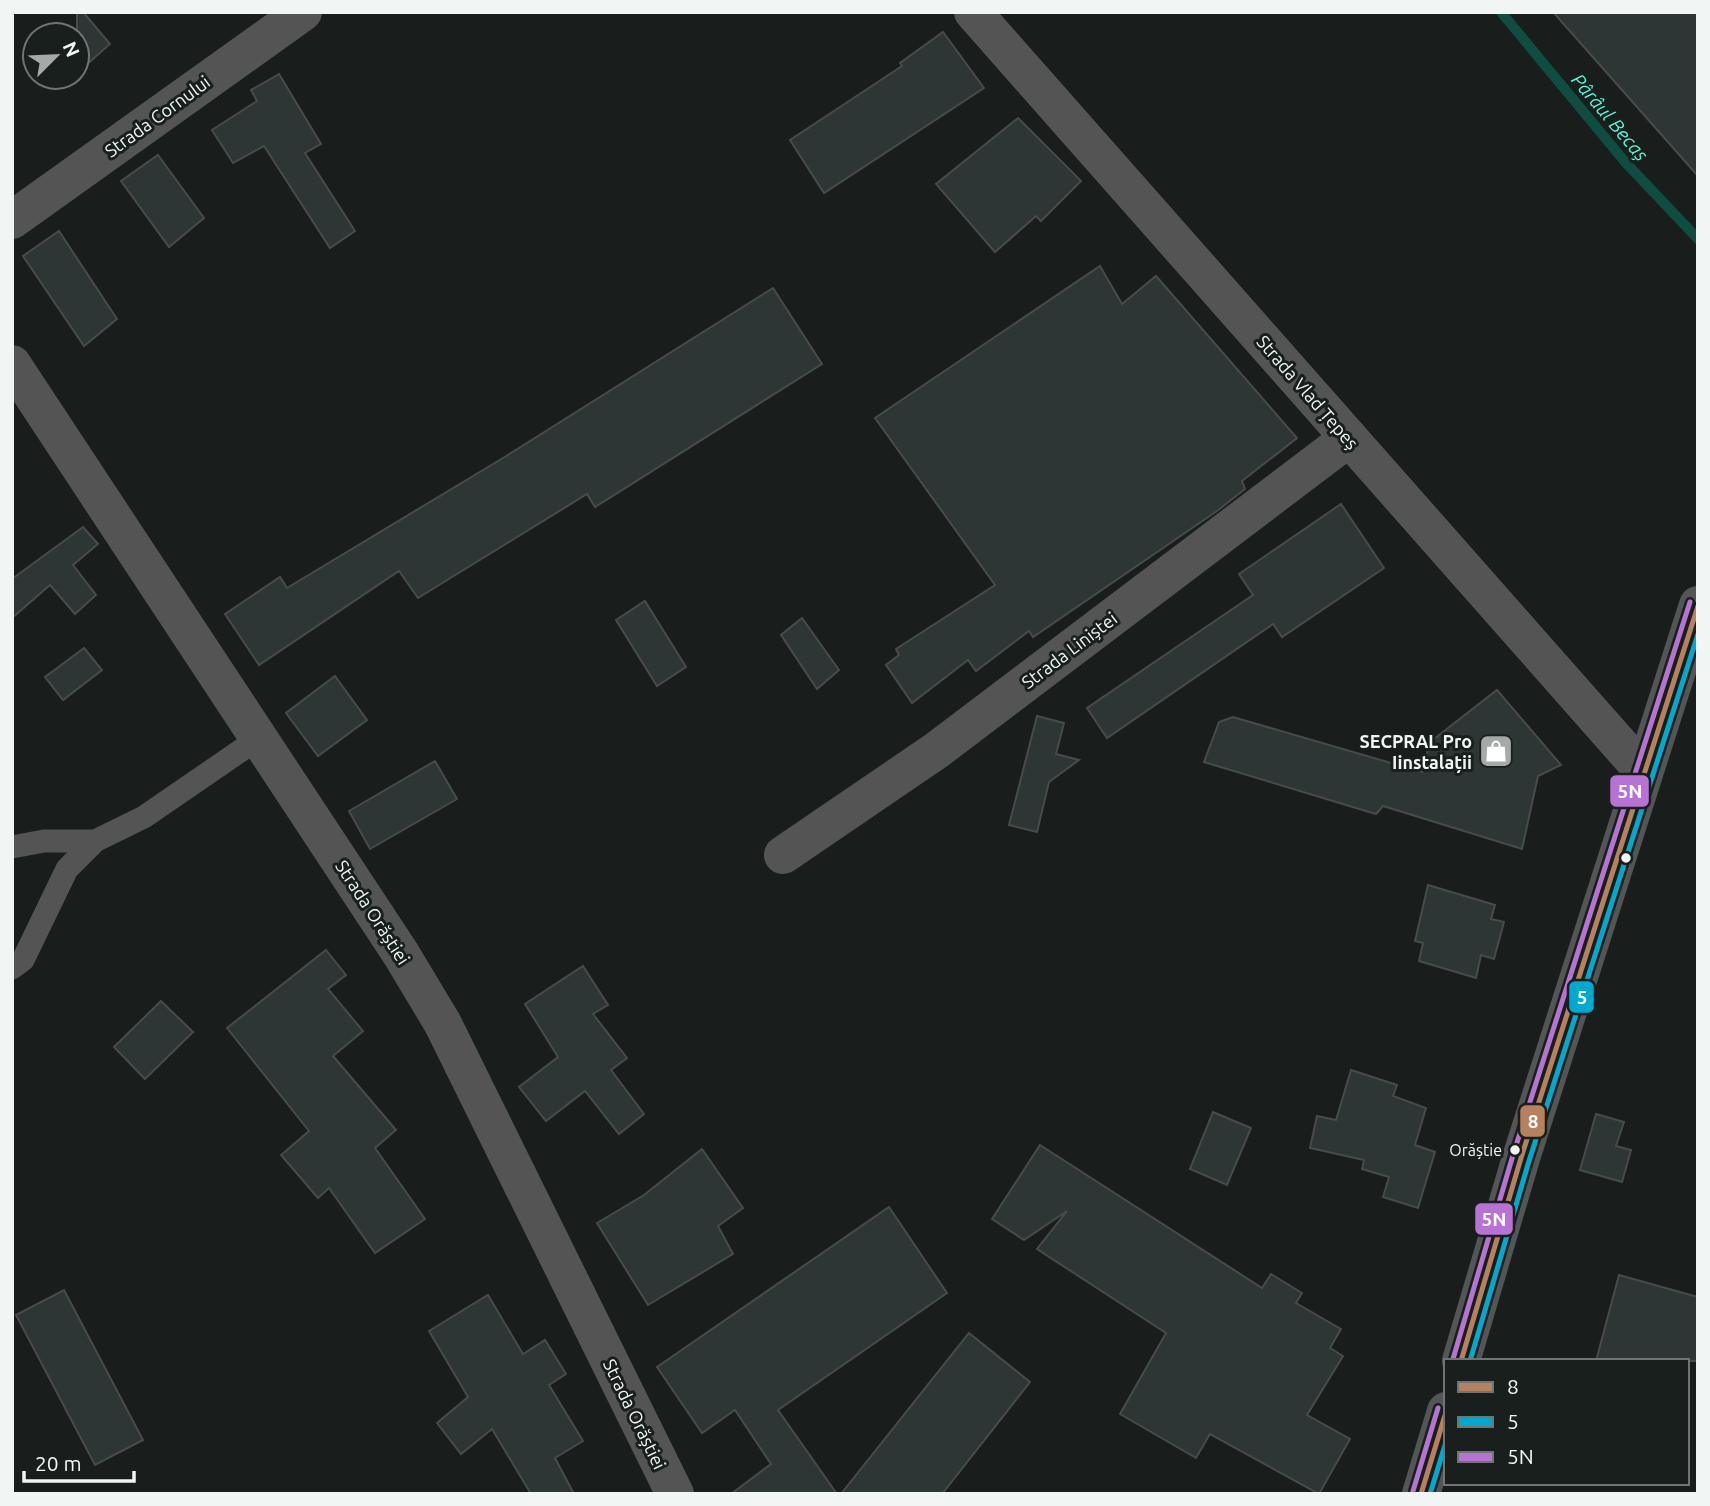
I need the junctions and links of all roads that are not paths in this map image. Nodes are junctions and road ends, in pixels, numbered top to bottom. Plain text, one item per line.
1 (303, 12) edge
2 (973, 12) edge
3 (12, 220) edge
4 (12, 364) edge
5 (1349, 438) junction
6 (1698, 605) edge
7 (259, 738) junction
8 (1644, 772) junction
9 (94, 841) junction
10 (12, 847) edge
11 (783, 855) dead end
12 (12, 968) edge
13 (1462, 1359) edge
14 (1444, 1418) edge
15 (675, 1494) edge
16 (1421, 1494) edge

1 - 3 street, Strada Cornului
2 - 5 street, Strada Vlad Țepeș
4 - 7 street, Strada Orăștiei
5 - 8 street, Strada Vlad Țepeș
5 - 11 street, Strada Liniștei
6 - 8 main road
7 - 9 lane
7 - 15 street, Strada Orăștiei
8 - 13 main road
9 - 10 lane
9 - 12 lane
14 - 16 main road

